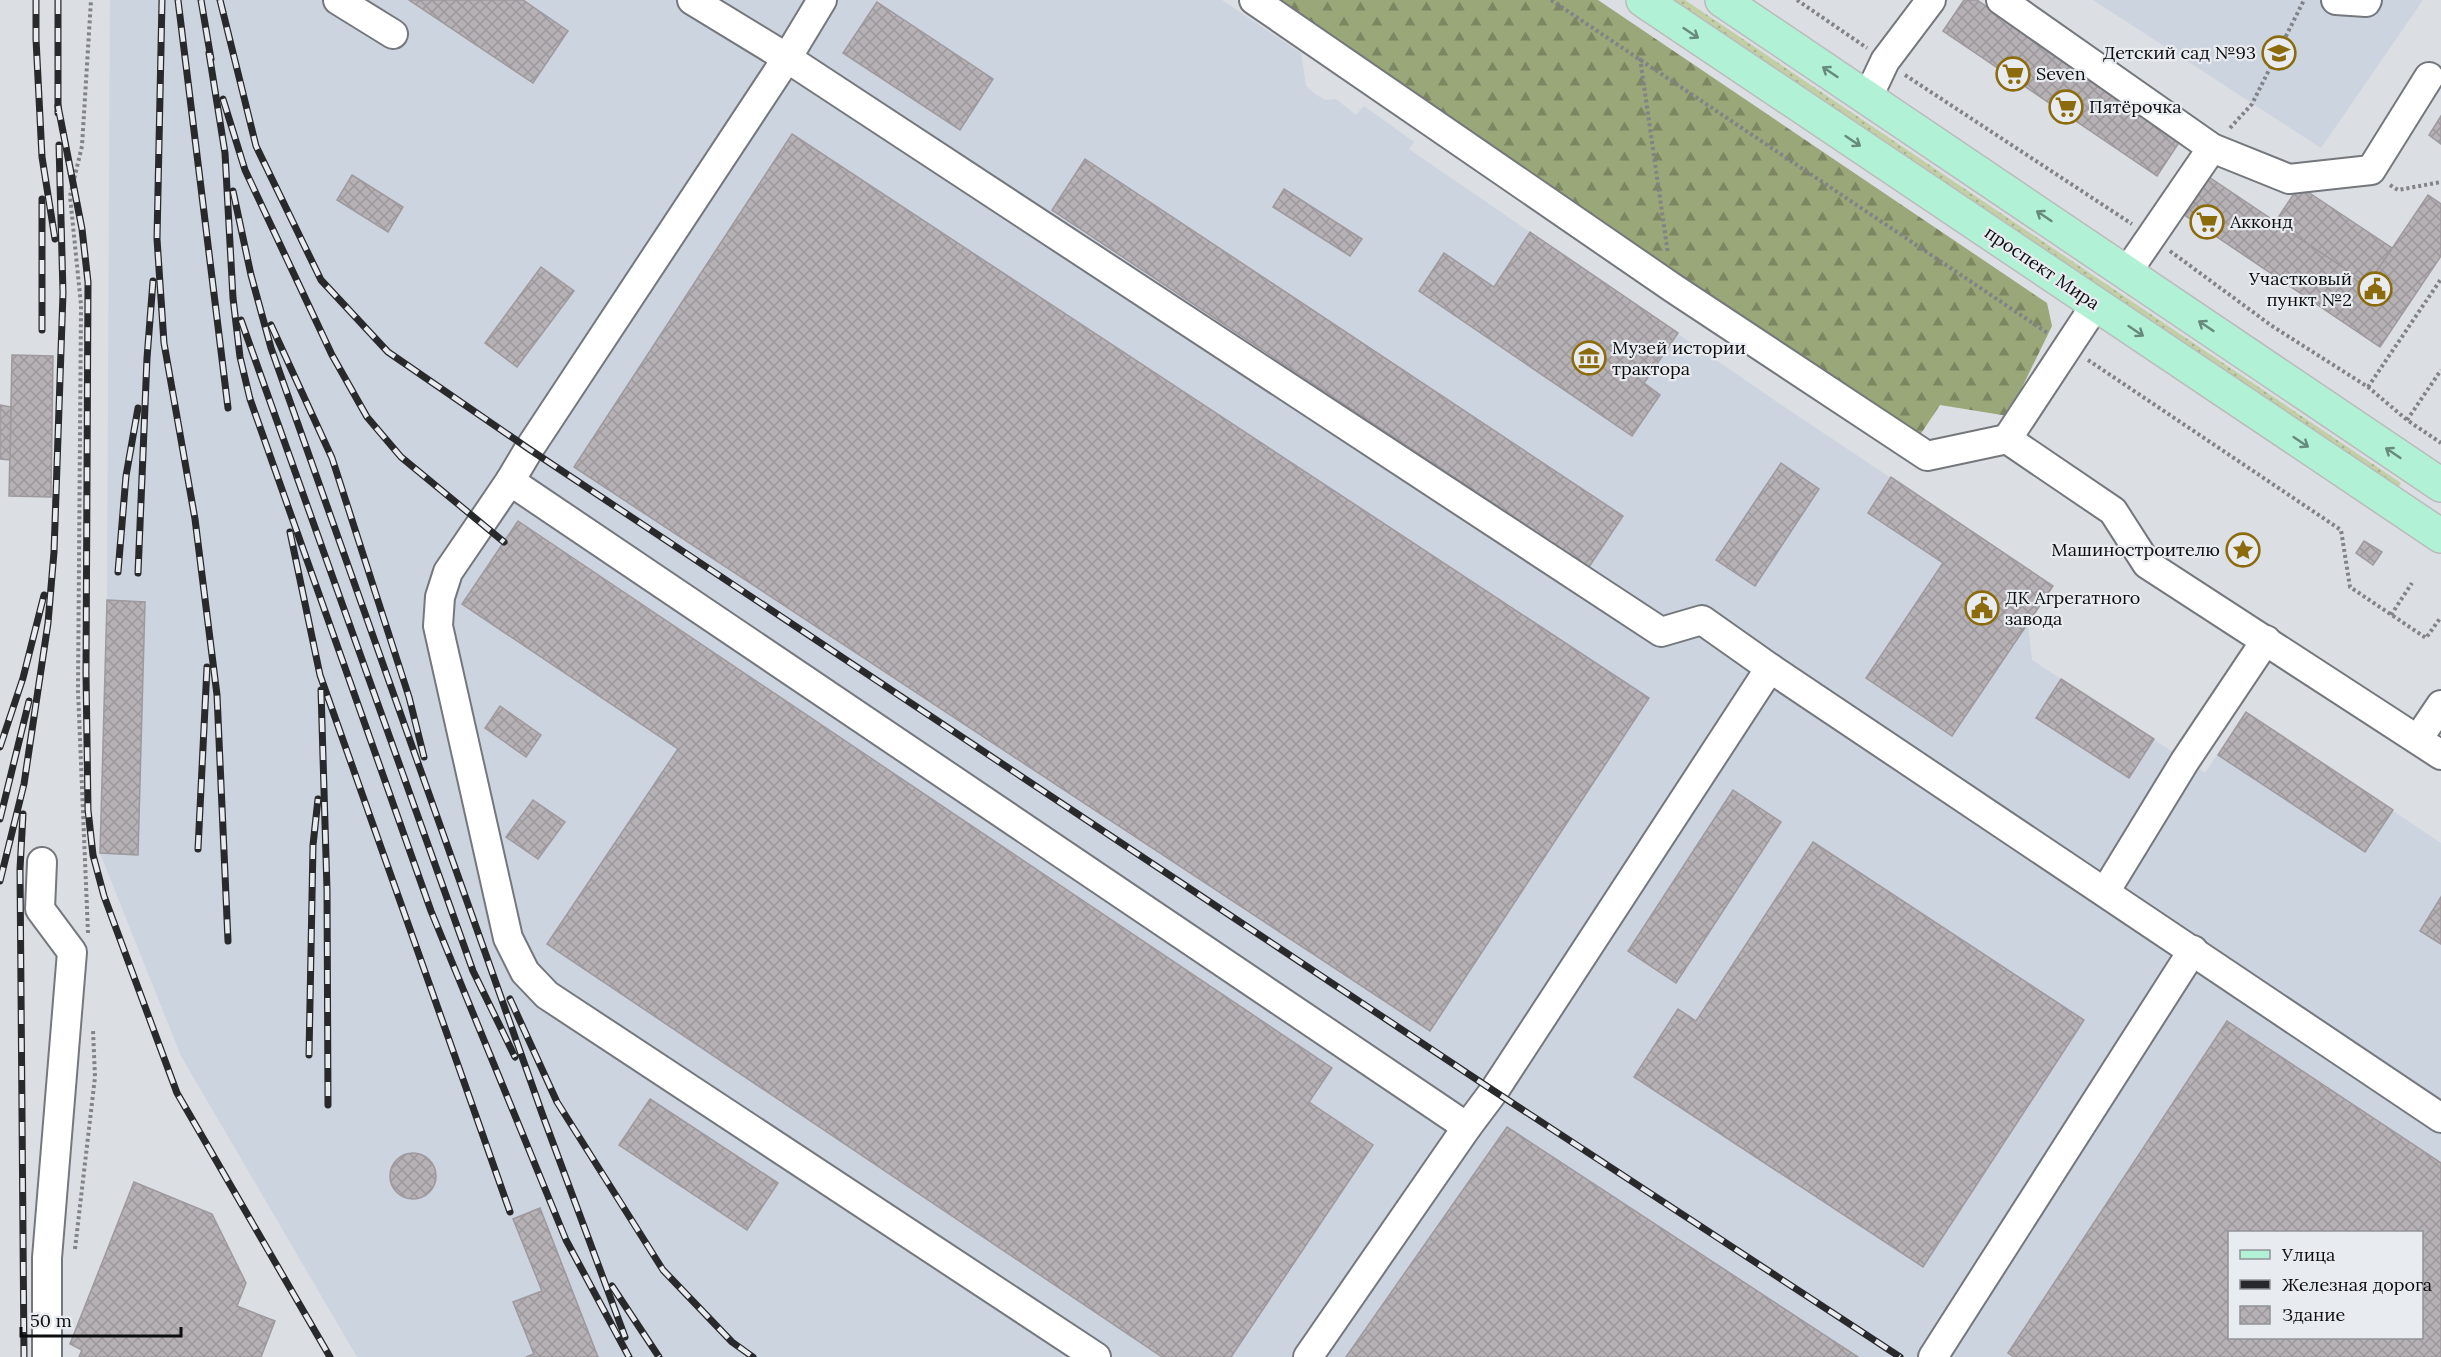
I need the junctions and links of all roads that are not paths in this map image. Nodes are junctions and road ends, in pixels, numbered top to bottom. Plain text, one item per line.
1 (338, 0) edge
2 (692, 0) edge
3 (822, 0) edge
4 (1254, 0) edge
5 (1643, 0) edge
6 (1931, 0) edge
7 (2001, 0) edge
8 (2337, 0) edge
9 (2367, 0) edge
10 (1732, 3) edge
11 (393, 34) dead end
12 (787, 58) junction
13 (2429, 77) dead end
14 (1868, 97) junction
15 (2212, 148) junction
16 (2127, 272) junction
17 (2096, 304) junction
18 (2007, 439) junction
19 (510, 481) junction
20 (2441, 485) edge
21 (2441, 536) edge
22 (2266, 640) junction
23 (1770, 668) junction
24 (2441, 705) edge
25 (2430, 747) edge
26 (42, 862) dead end
27 (2105, 892) junction
28 (2193, 950) junction
29 (2441, 1118) edge
30 (1467, 1127) junction
31 (47, 1357) edge
32 (1096, 1357) edge
33 (1308, 1357) edge
34 (1933, 1357) edge

1 - 11 lane
2 - 12 lane
3 - 12 lane
4 - 18 lane
5 -> 17 main road, проспект Мира
6 - 14 lane
7 - 15 lane
8 - 9 lane
14 -> 10 main road
12 - 19 lane
12 - 23 lane
13 - 15 lane
16 -> 14 main road
15 - 16 lane
20 -> 16 main road
17 - 18 lane
17 -> 21 main road, проспект Мира
18 - 22 lane
19 - 30 lane
19 - 32 lane
22 - 25 lane
22 - 27 lane
23 - 27 lane
23 - 30 lane
24 - 25 lane
26 - 31 lane
27 - 28 lane
28 - 29 lane
28 - 34 lane
30 - 33 lane

